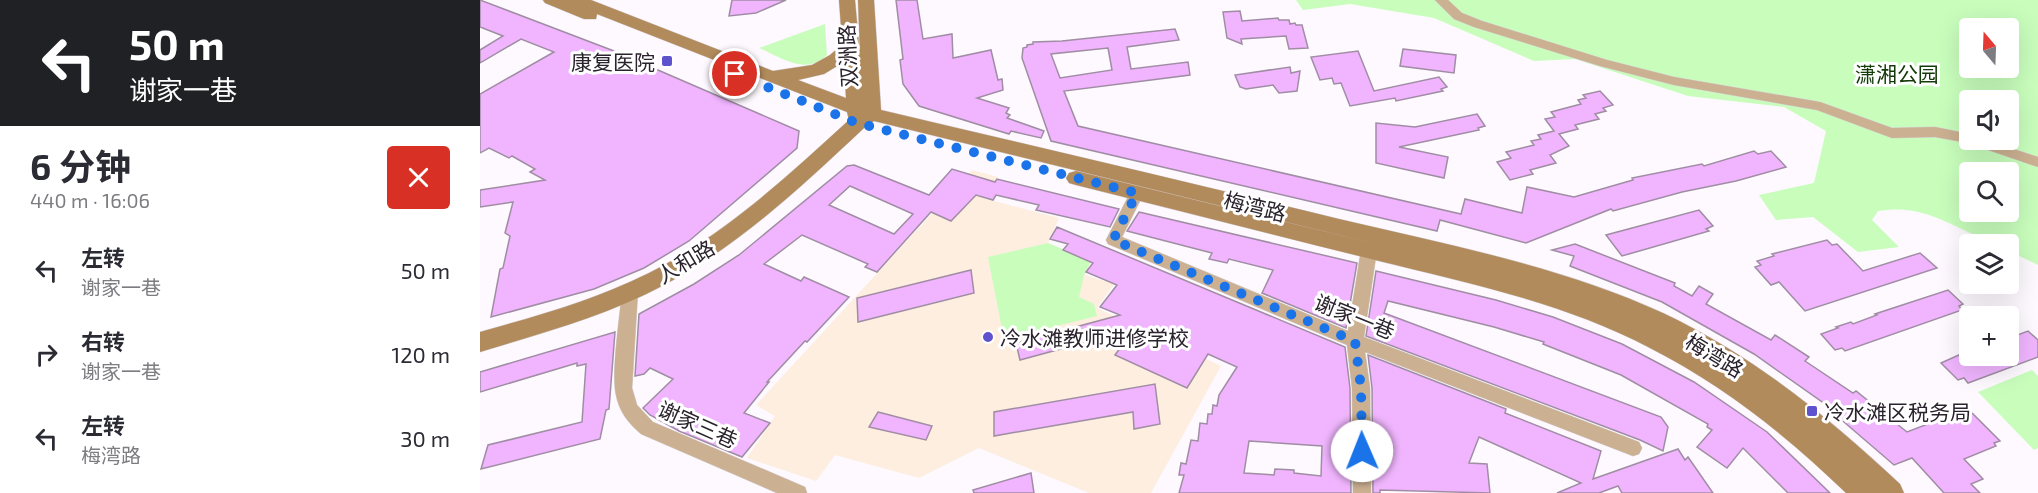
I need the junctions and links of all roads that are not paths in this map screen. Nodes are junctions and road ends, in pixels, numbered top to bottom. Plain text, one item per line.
1 (551, 0) edge
2 (577, 0) edge
3 (1441, 0) edge
4 (866, 3) edge
5 (847, 5) edge
6 (850, 42) junction
7 (766, 75) junction
8 (861, 115) junction
9 (1959, 137) edge
10 (2003, 150) edge
11 (2038, 162) edge
12 (1137, 193) junction
13 (1369, 250) junction
14 (630, 291) junction
15 (1355, 341) junction
16 (480, 342) edge
17 (1633, 448) dead end
18 (798, 493) edge
19 (1362, 493) edge
20 (1863, 493) edge
21 (1892, 493) edge

1 - 8 street, 梅湾路
2 - 7 street, 梅湾路
3 - 9 street
4 - 5 street
4 - 8 street, 双洲路
5 - 6 street, 双洲路
6 - 7 street
6 - 8 street, 双洲路
7 - 8 street, 梅湾路
8 - 12 street, 梅湾路
8 - 14 street, 人和路
8 - 21 street, 梅湾路
10 - 11 street
12 - 13 street, 梅湾路
12 - 15 street, 谢家一巷
13 - 15 street
13 - 20 street, 梅湾路
14 - 16 street, 人和路
14 - 18 street, 谢家三巷
15 - 17 street, 谢家一巷
15 - 19 street

